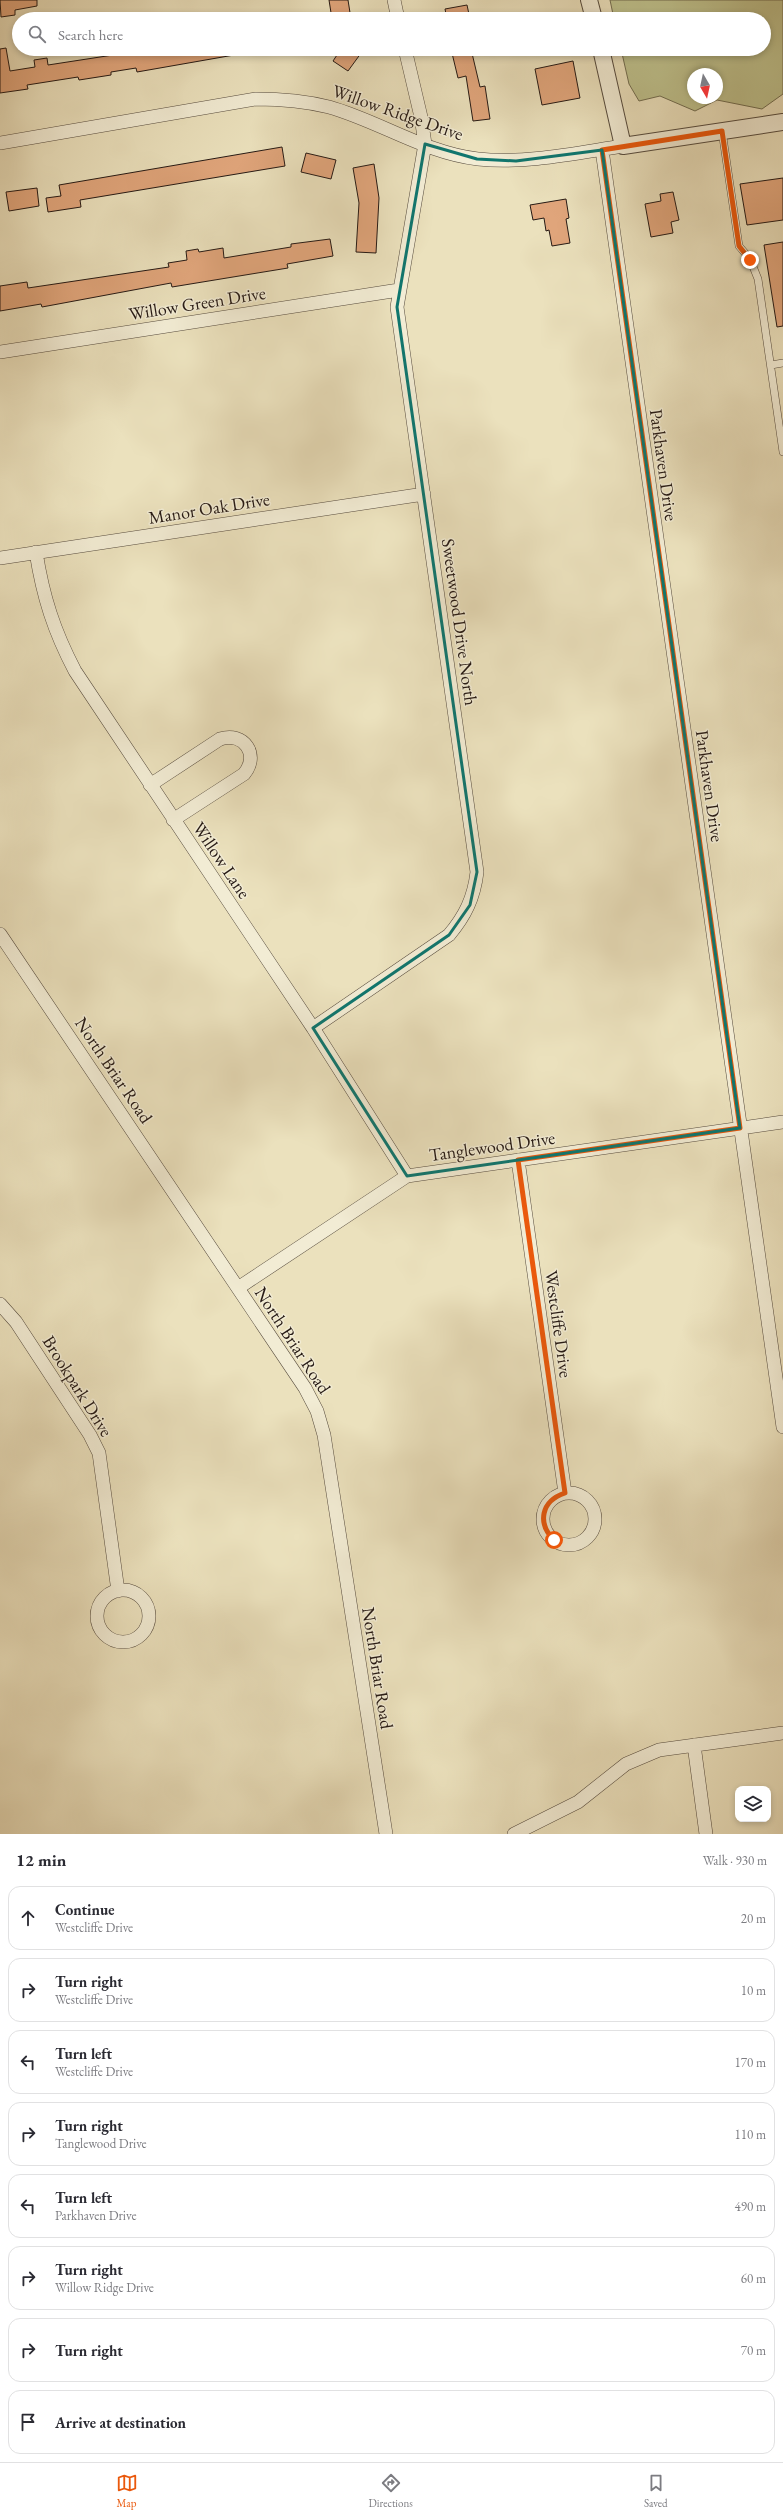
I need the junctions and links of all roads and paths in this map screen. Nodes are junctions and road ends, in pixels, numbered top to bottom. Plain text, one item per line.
1 (394, 0) edge
2 (590, 0) edge
3 (397, 12) edge
4 (593, 12) edge
5 (407, 56) edge
6 (603, 56) edge
7 (783, 122) edge
8 (722, 131) junction
9 (0, 143) edge
10 (424, 144) junction
11 (623, 146) junction
12 (602, 150) junction
13 (399, 290) junction
14 (0, 352) edge
15 (783, 363) edge
16 (771, 365) junction
17 (783, 452) edge
18 (424, 494) junction
19 (36, 552) junction
20 (0, 558) edge
21 (150, 785) junction
22 (174, 820) junction
23 (0, 934) edge
24 (313, 1028) junction
25 (783, 1122) edge
26 (740, 1128) junction
27 (518, 1160) junction
28 (407, 1176) junction
29 (238, 1288) junction
30 (0, 1304) edge
31 (783, 1427) edge
32 (565, 1493) dead end
33 (118, 1591) dead end
34 (783, 1733) edge
35 (694, 1745) junction
36 (386, 1834) edge
37 (514, 1834) edge
38 (706, 1834) edge

1 - 3 street
2 - 4 street
5 - 10 street, Sweetwood Drive North
6 - 11 street
7 - 8 street, Willow Ridge Drive
8 - 11 street, Willow Ridge Drive
8 - 16 lane
9 - 10 street, Willow Ridge Drive
10 - 12 street, Willow Ridge Drive
10 - 13 street, Sweetwood Drive North
11 - 12 street, Willow Ridge Drive
12 - 26 street, Parkhaven Drive
13 - 14 street, Willow Green Drive
13 - 18 street, Sweetwood Drive North
15 - 16 lane
16 - 17 lane
18 - 19 street, Manor Oak Drive
18 - 24 street, Sweetwood Drive North
19 - 20 street, Manor Oak Drive
19 - 21 street, Willow Lane
21 - 22 street, Willow Lane
21 - 22 street
22 - 24 street, Willow Lane
23 - 29 street, North Briar Road
24 - 28 street, Willow Lane
25 - 26 street, Tanglewood Drive
26 - 27 street, Tanglewood Drive
26 - 31 street, Parkhaven Drive
27 - 28 street, Tanglewood Drive
27 - 32 street, Westcliffe Drive
28 - 29 street, Tanglewood Drive
29 - 36 street, North Briar Road
30 - 33 street, Brookpark Drive
34 - 35 street
35 - 37 street
35 - 38 street

